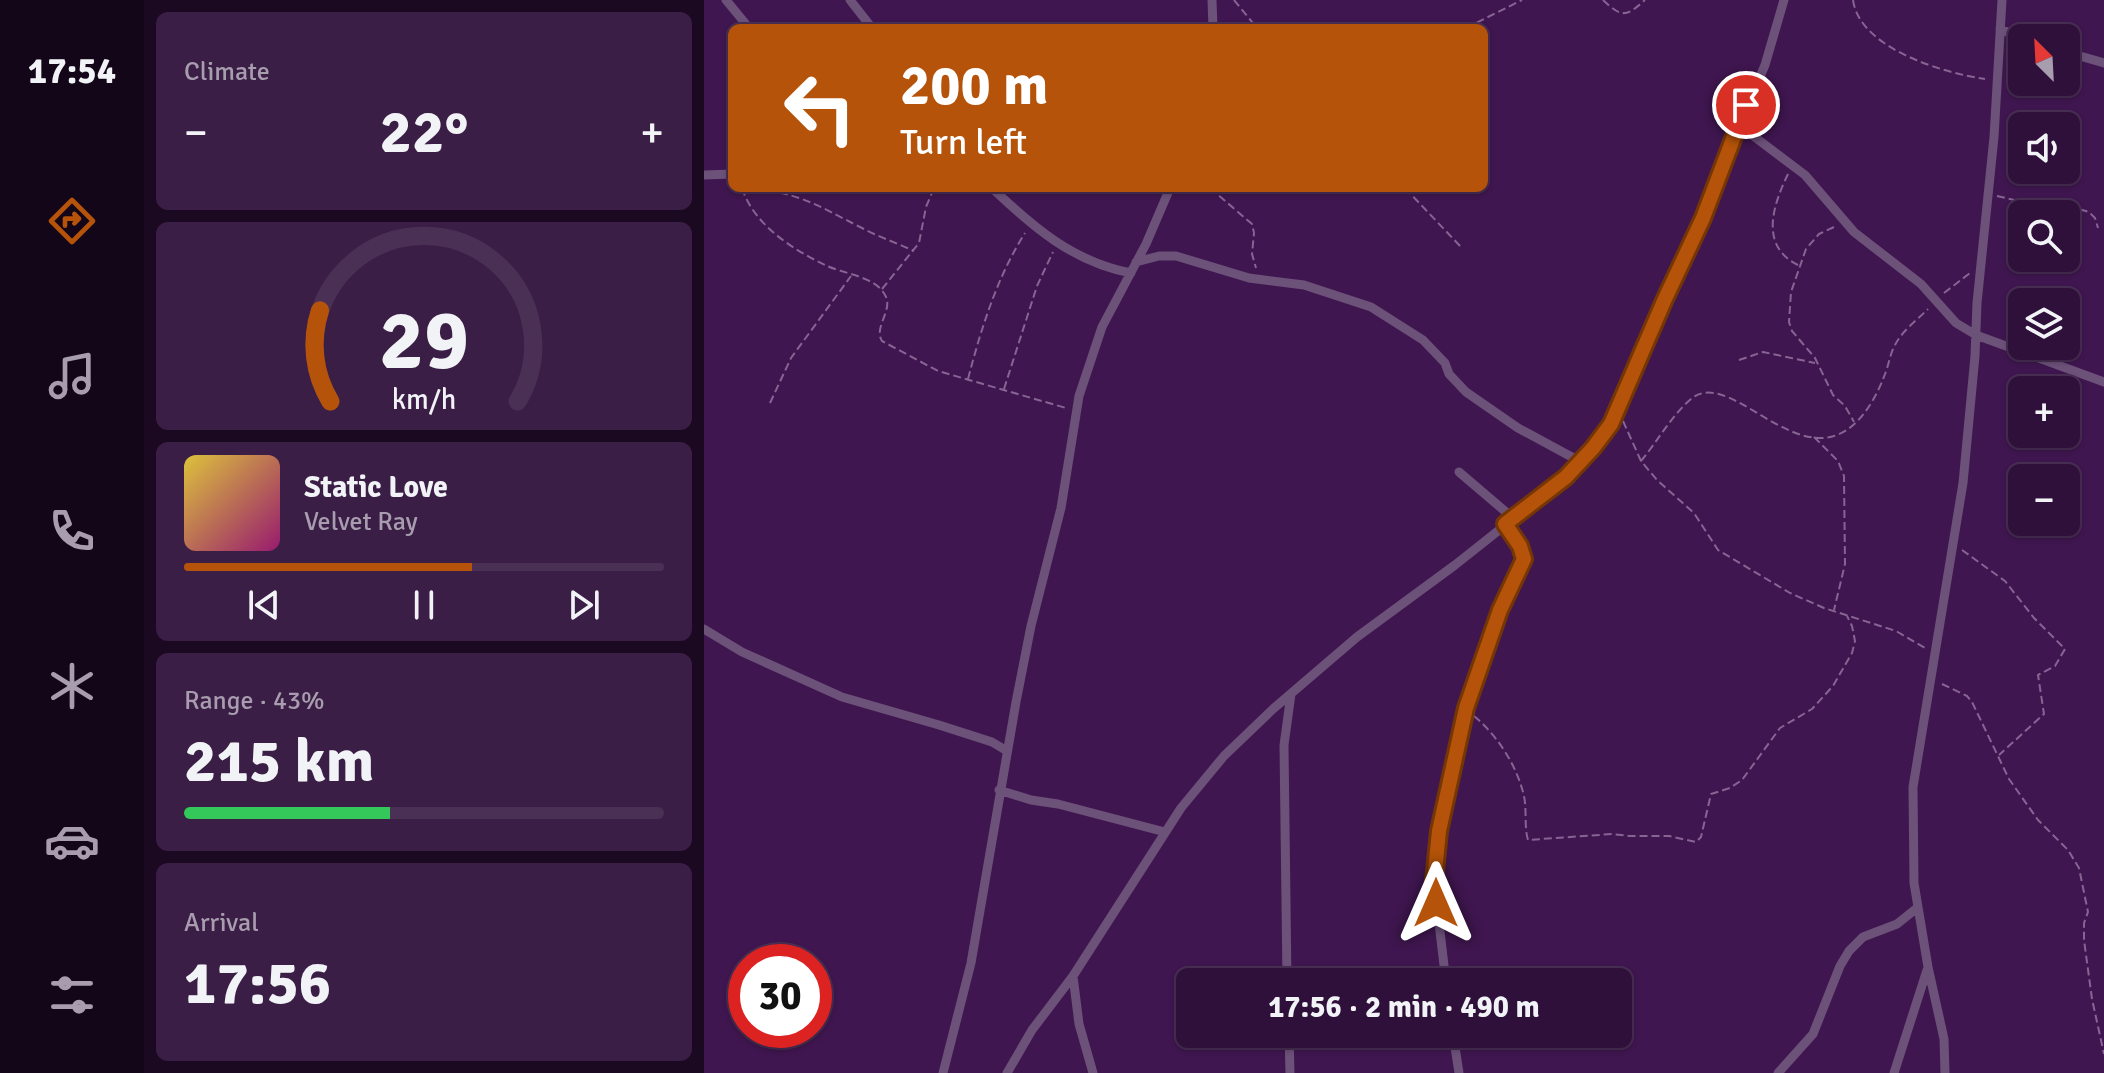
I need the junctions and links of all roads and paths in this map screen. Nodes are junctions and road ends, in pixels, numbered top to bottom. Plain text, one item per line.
1 (726, 0) edge
2 (850, 0) edge
3 (1212, 0) edge
4 (1234, 0) edge
5 (1522, 0) edge
6 (1603, 0) edge
7 (1645, 0) edge
8 (1784, 0) edge
9 (1853, 0) edge
10 (2002, 0) edge
11 (746, 24) edge
12 (869, 24) edge
13 (1213, 24) edge
14 (1254, 24) edge
15 (1474, 24) edge
16 (2000, 29) junction
17 (2008, 32) edge
18 (2080, 56) edge
19 (2104, 63) edge
20 (1999, 81) junction
21 (1740, 126) junction
22 (1791, 165) junction
23 (728, 174) edge
24 (704, 175) edge
25 (743, 192) edge
26 (780, 192) edge
27 (932, 192) edge
28 (996, 192) edge
29 (1168, 192) edge
30 (1215, 192) edge
31 (1409, 192) edge
32 (1990, 192) junction
33 (1844, 222) junction
34 (1030, 224) junction
35 (2098, 228) dead end
36 (1056, 243) junction
37 (1461, 247) dead end
38 (914, 251) junction
39 (1136, 262) junction
40 (1800, 266) junction
41 (1982, 266) junction
42 (1131, 273) junction
43 (852, 275) junction
44 (1261, 280) junction
45 (881, 290) junction
46 (1936, 301) junction
47 (1976, 335) junction
48 (1739, 360) dead end
49 (1817, 364) junction
50 (968, 380) junction
51 (2104, 382) edge
52 (1003, 390) junction
53 (770, 403) dead end
54 (1618, 409) junction
55 (1076, 411) junction
56 (1854, 423) junction
57 (1814, 437) junction
58 (1641, 461) junction
59 (1581, 462) junction
60 (1459, 472) dead end
61 (1509, 521) junction
62 (1955, 544) junction
63 (1834, 611) junction
64 (1847, 616) junction
65 (704, 629) edge
66 (1934, 653) junction
67 (1930, 680) junction
68 (1291, 694) junction
69 (1466, 708) junction
70 (1007, 751) junction
71 (1998, 755) junction
72 (999, 790) junction
73 (1165, 832) junction
74 (1917, 908) junction
75 (1928, 967) junction
76 (1287, 968) edge
77 (1444, 968) edge
78 (1073, 976) junction
79 (1289, 1048) edge
80 (1455, 1048) edge
81 (2104, 1054) edge
82 (943, 1073) edge
83 (1007, 1073) edge
84 (1093, 1073) edge
85 (1290, 1073) edge
86 (1459, 1073) edge
87 (1778, 1073) edge
88 (1894, 1073) edge
89 (1945, 1073) edge

1 - 11 street
2 - 12 street
3 - 13 street
4 - 14 path
5 - 15 path
6 - 7 path
8 - 21 street
9 - 20 path
10 - 16 street
16 - 17 street
16 - 20 street
18 - 19 street
20 - 32 street
21 - 22 street
21 - 54 street
22 - 33 street
22 - 40 path
23 - 24 street
25 - 43 path
26 - 38 path
27 - 38 path
28 - 34 street
29 - 39 street
30 - 44 path
31 - 37 path
32 - 35 path
32 - 41 street
33 - 40 path
33 - 46 street
34 - 36 street
34 - 50 path
36 - 42 street
36 - 52 path
38 - 45 path
39 - 42 street
39 - 44 street
40 - 49 path
41 - 46 path
41 - 47 street
42 - 55 street
43 - 45 path
43 - 53 path
44 - 59 street
45 - 50 path
46 - 47 street
46 - 56 path
47 - 51 street
47 - 62 street
48 - 49 path
49 - 56 path
50 - 52 path
52 - 55 path
54 - 58 path
54 - 59 street
55 - 70 street
56 - 57 path
57 - 58 path
57 - 63 path
58 - 63 path
59 - 61 street
60 - 61 street
61 - 68 street
61 - 69 street
62 - 66 street
62 - 71 path
63 - 64 path
64 - 66 path
64 - 69 path
65 - 70 street
66 - 67 street
67 - 71 path
67 - 74 street
68 - 73 street
68 - 76 street
69 - 77 street
70 - 72 street
71 - 81 path
72 - 73 street
72 - 82 street
73 - 78 street
74 - 75 street
74 - 87 street
75 - 88 street
75 - 89 street
78 - 83 street
78 - 84 street
79 - 85 street
80 - 86 street

